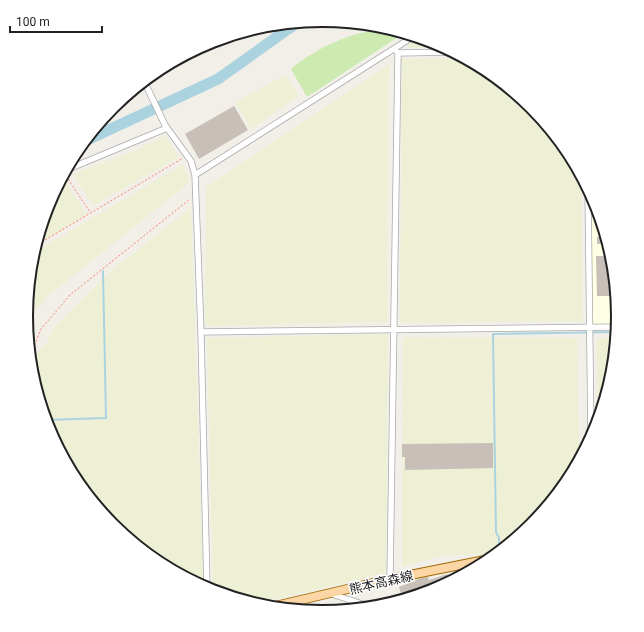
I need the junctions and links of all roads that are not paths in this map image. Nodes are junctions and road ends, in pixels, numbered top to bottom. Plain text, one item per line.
1 (409, 40) edge
2 (396, 51) junction
3 (439, 52) edge
4 (147, 86) edge
5 (166, 126) junction
6 (75, 166) edge
7 (195, 175) junction
8 (588, 204) edge
9 (610, 327) edge
10 (591, 328) junction
11 (393, 330) junction
12 (201, 332) junction
13 (591, 422) edge
14 (470, 563) edge
15 (390, 579) junction
16 (207, 581) edge
17 (331, 593) junction
18 (287, 603) edge
19 (360, 603) edge

1 - 2 street
2 - 3 street
2 - 7 street
2 - 11 street
4 - 5 street
5 - 6 street
5 - 7 street
7 - 12 street
8 - 10 street
9 - 10 street
10 - 11 street
10 - 13 street
11 - 12 street
11 - 15 street
12 - 16 street
14 - 15 main road, 熊本高森線
15 - 17 main road, 熊本高森線
17 - 18 main road, 熊本高森線
17 - 19 street

